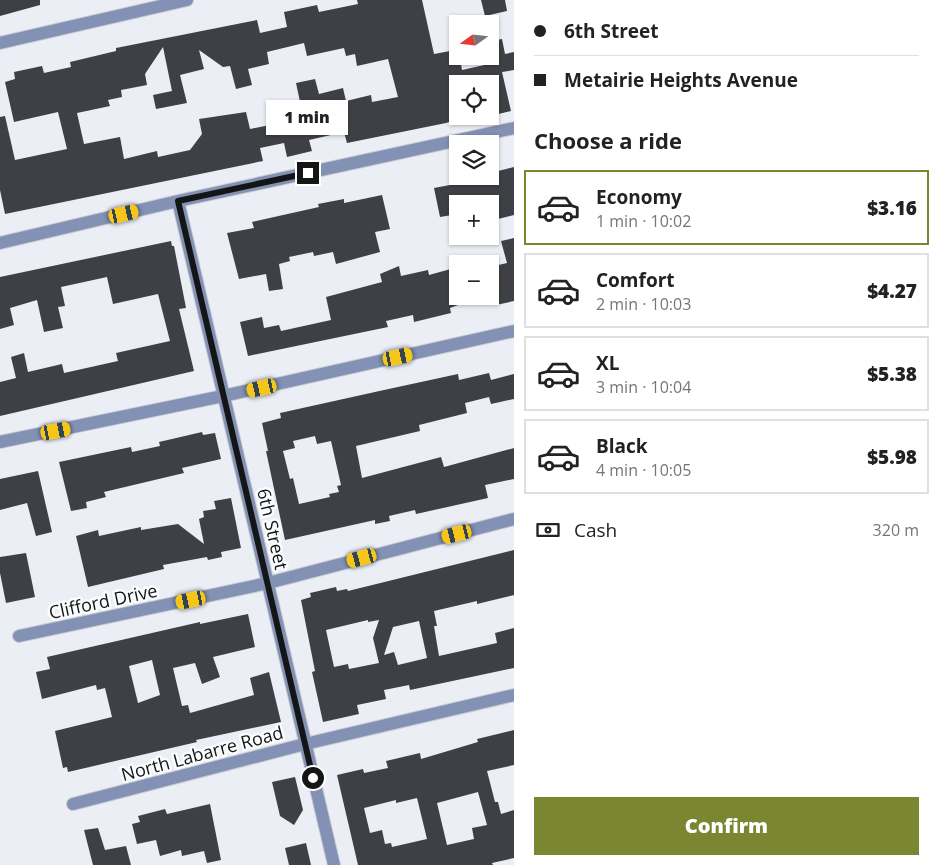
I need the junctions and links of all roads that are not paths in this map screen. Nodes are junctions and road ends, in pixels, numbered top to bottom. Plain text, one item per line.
1 (187, 0) edge
2 (140, 6) edge
3 (0, 43) edge
4 (514, 128) edge
5 (178, 201) junction
6 (0, 243) edge
7 (514, 331) edge
8 (223, 396) junction
9 (0, 442) edge
10 (514, 518) edge
11 (268, 583) junction
12 (19, 636) dead end
13 (514, 695) edge
14 (305, 744) junction
15 (74, 804) dead end
16 (334, 865) edge

1 - 2 street
2 - 3 street
4 - 5 street
5 - 6 street
5 - 8 street, 6th Street
7 - 8 street
8 - 9 street
8 - 11 street, 6th Street
10 - 11 street, Clifford Drive
11 - 12 street, Clifford Drive
11 - 14 street, 6th Street
13 - 14 street, North Labarre Road
14 - 15 street, North Labarre Road
14 - 16 street, 6th Street

